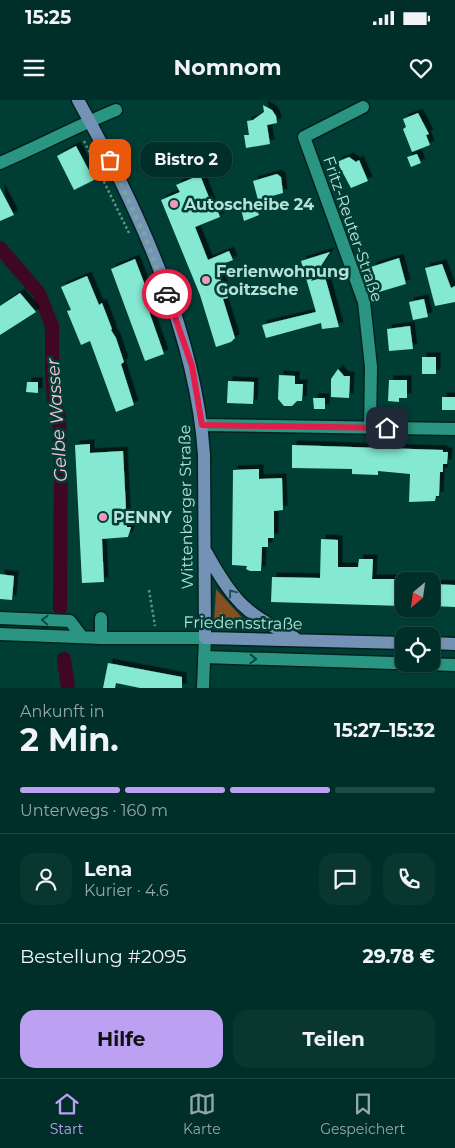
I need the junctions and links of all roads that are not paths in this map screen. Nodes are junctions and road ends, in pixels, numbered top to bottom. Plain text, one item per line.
1 (78, 100) edge
2 (363, 107) dead end
3 (116, 110) dead end
4 (89, 120) junction
5 (0, 162) edge
6 (202, 425) junction
7 (370, 427) junction
8 (455, 429) edge
9 (205, 550) junction
10 (0, 618) edge
11 (101, 618) dead end
12 (0, 634) edge
13 (82, 637) junction
14 (101, 638) junction
15 (205, 638) junction
16 (300, 640) junction
17 (395, 643) edge
18 (440, 644) edge
19 (455, 644) edge
20 (204, 657) junction
21 (455, 665) edge
22 (203, 688) edge

1 - 4 main road, Wittenberger Straße
2 - 7 street, Fritz-Reuter-Straße
3 - 4 street
4 - 5 street
4 - 6 main road, Wittenberger Straße
6 - 7 street
6 - 9 main road, Wittenberger Straße
7 - 8 street
9 - 15 main road, Wittenberger Straße
16 -> 9 main road
13 -> 10 street
11 - 14 street
12 - 13 street, Friedensstraße
13 - 14 street, Friedensstraße
14 - 15 street, Friedensstraße
15 - 16 main road, Friedensstraße
15 - 20 street
16 - 17 main road, Friedensstraße
18 - 19 main road
20 -> 21 street
20 - 22 street

